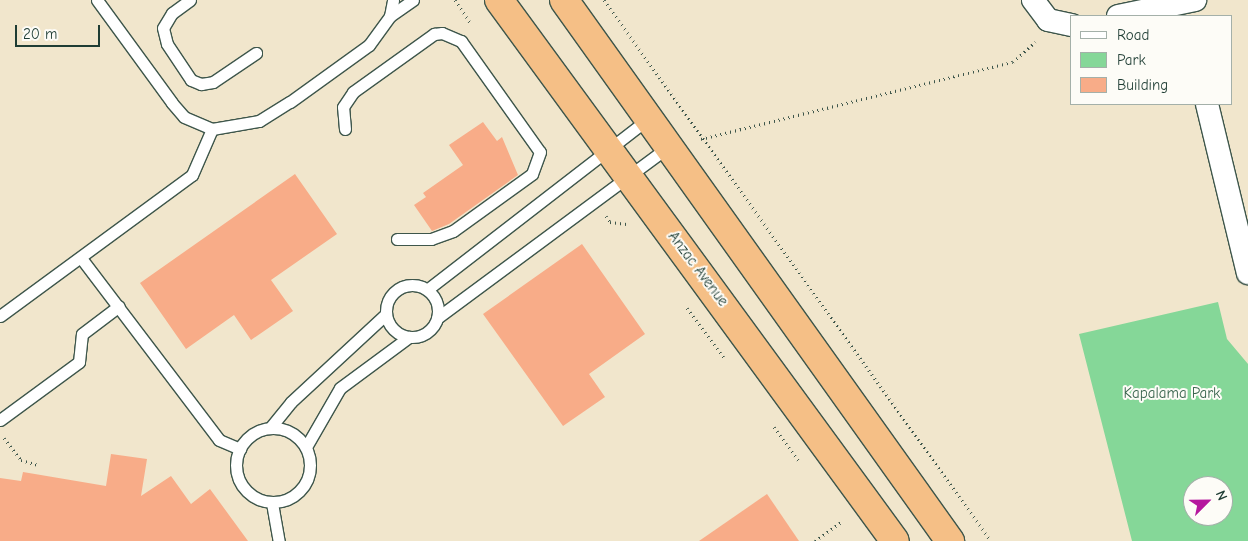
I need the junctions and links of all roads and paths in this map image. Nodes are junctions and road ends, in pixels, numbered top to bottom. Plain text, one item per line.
1 (97, 0) edge
2 (190, 0) edge
3 (393, 0) edge
4 (413, 0) edge
5 (455, 0) edge
6 (499, 0) edge
7 (564, 0) edge
8 (604, 0) edge
9 (1034, 0) edge
10 (1188, 6) edge
11 (1125, 15) edge
12 (390, 16) junction
13 (1048, 20) junction
14 (1070, 25) edge
15 (476, 32) dead end
16 (256, 53) dead end
17 (1207, 105) edge
18 (648, 119) junction
19 (212, 129) junction
20 (345, 129) dead end
21 (701, 139) junction
22 (668, 147) junction
23 (608, 151) junction
24 (628, 178) junction
25 (596, 203) junction
26 (633, 224) dead end
27 (397, 239) dead end
28 (81, 258) junction
29 (1248, 273) edge
30 (428, 290) junction
31 (683, 298) dead end
32 (119, 306) junction
33 (386, 314) junction
34 (0, 316) edge
35 (437, 318) junction
36 (409, 337) junction
37 (729, 363) dead end
38 (0, 420) edge
39 (772, 424) dead end
40 (270, 428) junction
41 (0, 434) edge
42 (240, 448) junction
43 (306, 448) junction
44 (39, 465) dead end
45 (805, 467) dead end
46 (272, 503) junction
47 (838, 513) dead end
48 (843, 521) junction
49 (848, 528) dead end
50 (279, 541) edge
51 (816, 541) edge
52 (895, 541) edge
53 (950, 541) edge
54 (991, 541) edge

1 - 19 lane
2 - 16 lane
3 - 12 lane
4 - 12 lane
5 - 15 path
6 - 23 highway, Anzac Avenue
7 - 18 highway
8 - 21 path
9 - 13 street
10 - 11 street
12 - 19 lane
13 - 14 street
13 - 21 path
17 - 29 street
18 - 22 highway
18 - 23 lane
19 - 28 lane
20 - 27 lane
21 - 54 path
22 - 24 lane
22 - 53 highway
23 - 24 highway, Anzac Avenue
23 - 30 lane
24 - 25 lane
24 - 52 highway, Anzac Avenue
25 - 26 path
25 - 35 lane
28 - 32 lane
28 - 34 lane
30 - 33 lane
30 - 35 lane
31 - 37 path
32 - 38 lane
32 - 42 lane
33 - 36 lane
33 - 40 lane
35 - 36 lane
36 - 43 lane
39 - 45 path
40 - 42 lane
40 - 43 lane
41 - 44 path
42 - 46 lane
43 - 46 lane
46 - 50 lane
47 - 48 path
48 - 49 path
48 - 51 path

